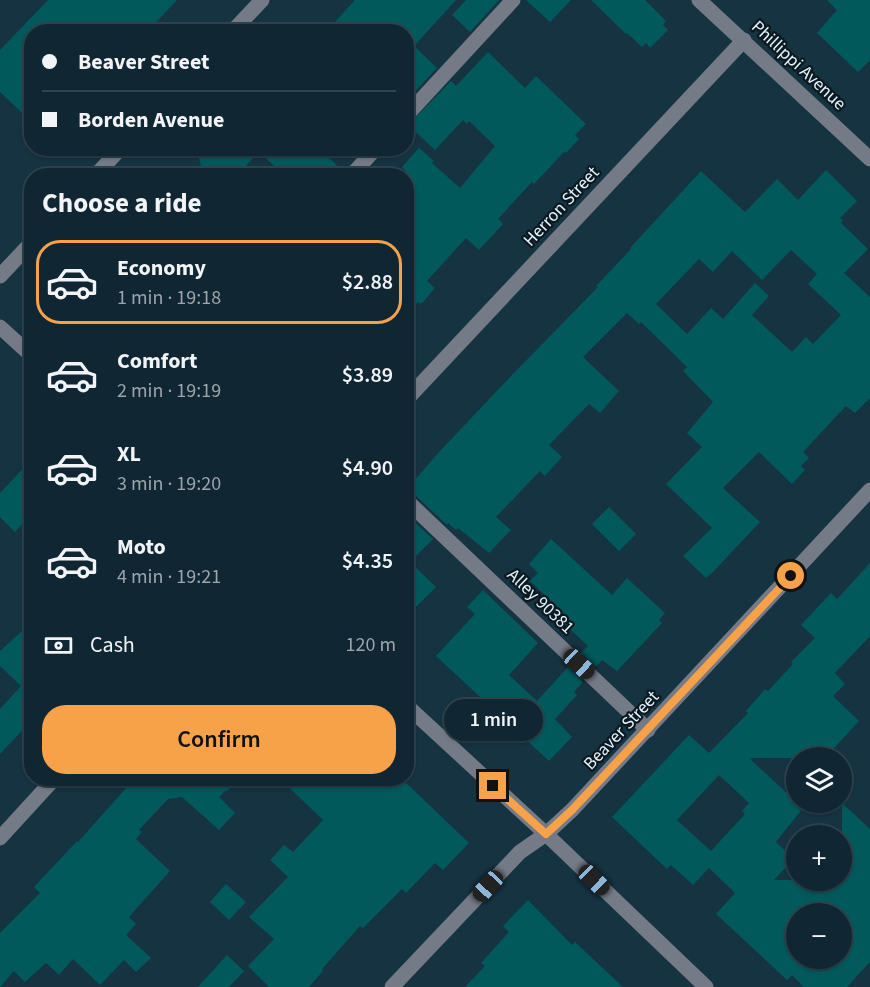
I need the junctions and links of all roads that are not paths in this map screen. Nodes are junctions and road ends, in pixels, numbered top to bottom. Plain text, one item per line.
1 (262, 0) edge
2 (513, 0) edge
3 (699, 0) edge
4 (240, 24) edge
5 (744, 40) junction
6 (414, 107) edge
7 (114, 156) edge
8 (369, 156) edge
9 (870, 159) edge
10 (102, 168) edge
11 (358, 168) edge
12 (24, 250) edge
13 (0, 276) edge
14 (0, 327) edge
15 (24, 349) edge
16 (414, 391) edge
17 (870, 490) edge
18 (414, 508) edge
19 (414, 712) edge
20 (648, 730) junction
21 (48, 786) edge
22 (546, 834) junction
23 (0, 838) edge
24 (392, 987) edge
25 (706, 987) edge

1 - 4 street
2 - 6 street
3 - 5 street, Phillippi Avenue
5 - 9 street, Phillippi Avenue
5 - 16 street, Herron Street
7 - 10 street
8 - 11 street
12 - 13 street
14 - 15 street
17 - 20 street, Beaver Street
18 - 20 street, Alley 90381
19 - 22 street
20 - 22 street, Beaver Street
21 - 23 street
22 - 24 street, Beaver Street
22 - 25 street

